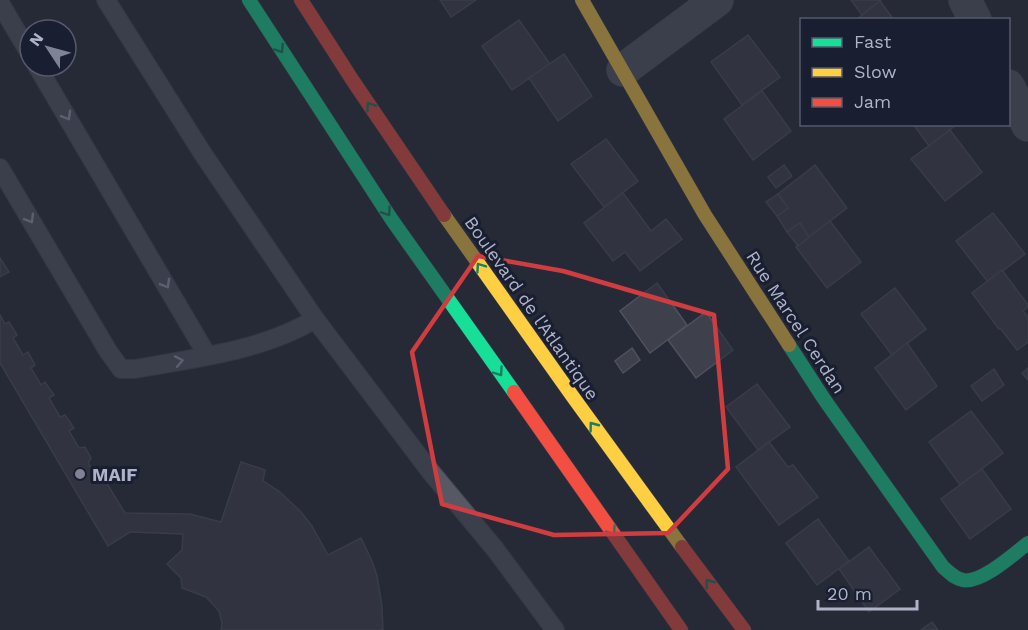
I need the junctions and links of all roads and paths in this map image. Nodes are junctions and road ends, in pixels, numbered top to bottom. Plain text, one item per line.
1 (106, 0) edge
2 (249, 0) edge
3 (301, 0) edge
4 (582, 0) edge
5 (717, 0) edge
6 (965, 0) edge
7 (0, 3) edge
8 (974, 18) edge
9 (18, 34) edge
10 (623, 70) junction
11 (44, 78) edge
12 (1010, 90) edge
13 (1028, 125) edge
14 (0, 168) edge
15 (315, 319) junction
16 (207, 355) junction
17 (1028, 543) edge
18 (555, 630) edge
19 (681, 630) edge
20 (744, 630) edge

1 - 15 lane
2 -> 19 main road
20 -> 3 main road, Boulevard de l'Atlantique
4 - 10 main road, Rue Marcel Cerdan
5 - 10 street
6 - 8 street
7 - 9 lane
10 - 17 main road, Rue Marcel Cerdan
11 -> 16 lane
12 - 13 street
14 -> 16 lane
15 - 16 lane
15 - 18 lane

